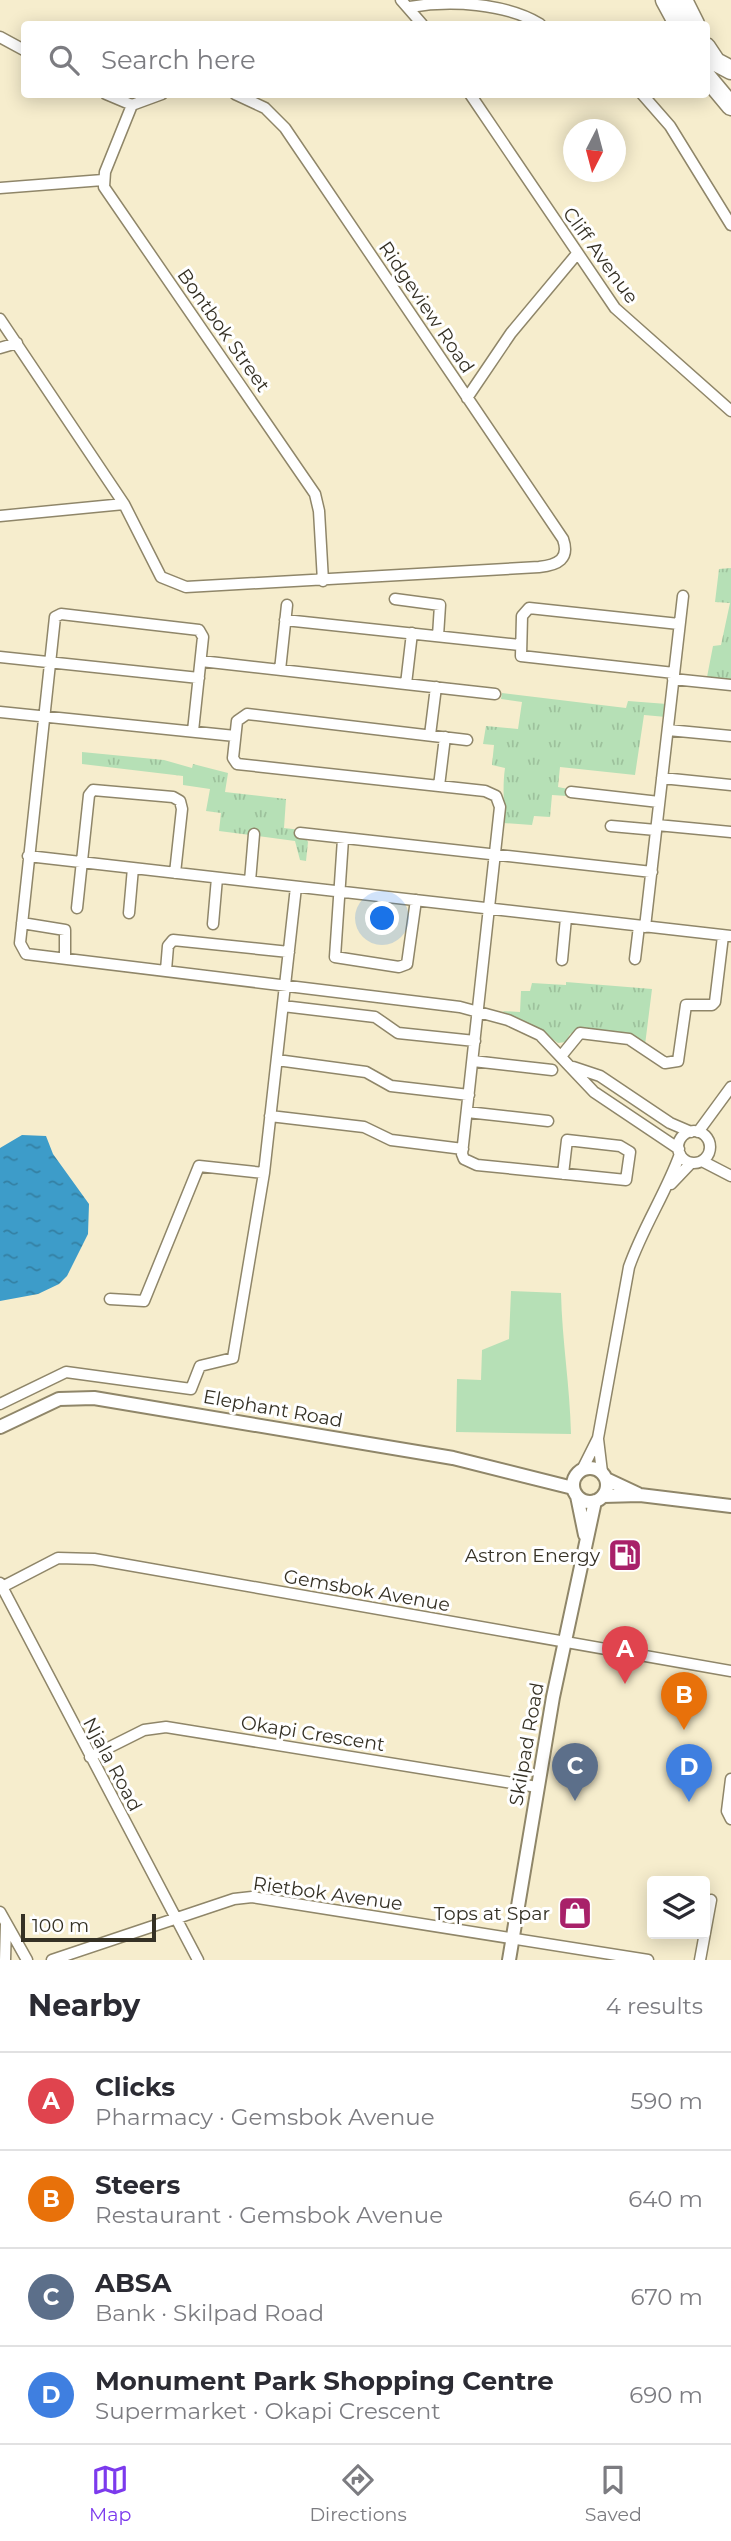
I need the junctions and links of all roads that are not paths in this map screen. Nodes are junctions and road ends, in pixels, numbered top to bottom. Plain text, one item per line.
1 (666, 0) edge
2 (683, 0) edge
3 (406, 3) edge
4 (420, 21) edge
5 (534, 21) edge
6 (676, 21) edge
7 (694, 21) edge
8 (0, 37) edge
9 (21, 48) edge
10 (710, 53) edge
11 (731, 70) edge
12 (710, 81) edge
13 (115, 98) edge
14 (151, 98) edge
15 (244, 98) edge
16 (473, 98) edge
17 (646, 98) edge
18 (132, 105) junction
19 (731, 106) edge
20 (103, 180) junction
21 (0, 188) edge
22 (731, 225) edge
23 (576, 255) junction
24 (0, 320) edge
25 (17, 343) junction
26 (0, 348) edge
27 (467, 398) junction
28 (731, 411) edge
29 (124, 504) junction
30 (0, 516) edge
31 (323, 581) junction
32 (682, 596) dead end
33 (395, 599) dead end
34 (287, 605) dead end
35 (285, 620) junction
36 (679, 624) junction
37 (412, 633) junction
38 (438, 636) junction
39 (520, 645) junction
40 (0, 657) edge
41 (201, 661) junction
42 (48, 662) junction
43 (280, 670) junction
44 (674, 676) junction
45 (199, 678) junction
46 (406, 684) junction
47 (731, 685) edge
48 (436, 687) junction
49 (495, 694) dead end
50 (0, 712) edge
51 (42, 716) junction
52 (668, 730) junction
53 (193, 731) junction
54 (430, 735) junction
55 (235, 736) junction
56 (731, 736) edge
57 (445, 737) junction
58 (467, 740) dead end
59 (662, 778) junction
60 (731, 785) edge
61 (439, 786) junction
62 (571, 792) dead end
63 (659, 802) junction
64 (611, 826) dead end
65 (657, 828) junction
66 (731, 832) edge
67 (300, 833) dead end
68 (254, 834) dead end
69 (343, 839) junction
70 (29, 856) junction
71 (495, 856) junction
72 (82, 862) junction
73 (133, 868) junction
74 (652, 872) junction
75 (175, 873) junction
76 (217, 877) junction
77 (250, 881) junction
78 (296, 887) junction
79 (340, 892) junction
80 (416, 900) junction
81 (77, 908) dead end
82 (489, 909) junction
83 (129, 913) dead end
84 (566, 918) junction
85 (22, 923) junction
86 (213, 924) dead end
87 (642, 926) junction
88 (727, 936) edge
89 (289, 952) junction
90 (65, 959) junction
91 (562, 960) dead end
92 (635, 960) dead end
93 (166, 970) junction
94 (285, 985) junction
95 (283, 1006) junction
96 (478, 1011) junction
97 (475, 1041) junction
98 (562, 1055) junction
99 (276, 1060) junction
100 (473, 1061) junction
101 (573, 1067) junction
102 (552, 1070) dead end
103 (731, 1087) edge
104 (469, 1095) junction
105 (718, 1108) junction
106 (467, 1112) junction
107 (270, 1116) junction
108 (548, 1121) dead end
109 (694, 1132) junction
110 (709, 1140) junction
111 (463, 1149) junction
112 (679, 1152) junction
113 (710, 1152) junction
114 (702, 1161) junction
115 (691, 1163) junction
116 (264, 1173) junction
117 (563, 1174) junction
118 (731, 1175) edge
119 (668, 1187) junction
120 (110, 1299) dead end
121 (0, 1404) edge
122 (0, 1427) edge
123 (597, 1438) junction
124 (604, 1476) junction
125 (577, 1482) junction
126 (640, 1495) junction
127 (599, 1498) junction
128 (731, 1506) edge
129 (586, 1535) junction
130 (1, 1584) edge
131 (565, 1643) junction
132 (731, 1671) edge
133 (90, 1757) junction
134 (731, 1779) edge
135 (537, 1787) junction
136 (731, 1819) edge
137 (711, 1900) dead end
138 (0, 1912) edge
139 (175, 1918) junction
140 (6, 1924) junction
141 (513, 1940) junction
142 (5, 1960) edge
143 (27, 1960) edge
144 (52, 1960) edge
145 (198, 1960) edge
146 (509, 1960) edge
147 (648, 1960) edge
148 (700, 1960) edge

1 - 6 highway
2 - 7 highway
3 - 4 street
3 - 5 street
8 - 9 street
10 - 11 highway
12 - 19 highway
13 - 18 street
14 - 18 street
15 - 27 street, Ridgeview Road
16 - 23 street, Cliff Avenue
17 - 22 street
18 - 20 street
20 - 21 street
20 - 31 street, Bontbok Street
23 - 27 street
23 - 28 street, Cliff Avenue
24 - 25 street
25 - 26 street
25 - 29 street
27 - 31 street, Ridgeview Road
29 - 30 street
29 - 31 street
32 - 36 street
33 - 38 street
34 - 35 street
35 - 37 street
35 - 43 street
36 - 39 street
36 - 44 street
37 - 38 street
37 - 46 street
38 - 39 street
39 - 44 street
40 - 42 street
41 - 42 street
41 - 43 street
41 - 45 street
42 - 45 street
42 - 51 street
43 - 46 street
44 - 47 street
44 - 52 street
45 - 53 street
46 - 48 street
48 - 49 street
48 - 54 street
50 - 51 street
51 - 53 street
51 - 70 street
52 - 56 street
52 - 59 street
53 - 55 street
54 - 55 street
54 - 57 street
55 - 61 street
57 - 58 street
57 - 61 street
59 - 60 street
59 - 63 street
61 - 71 street
62 - 63 street
63 - 65 street
64 - 65 street
65 - 66 street
65 - 74 street
67 - 69 street
68 - 77 street
69 - 71 street
69 - 79 street
70 - 72 street
70 - 85 street
71 - 74 street
71 - 82 street
72 - 73 street
72 - 75 street
72 - 81 street
73 - 75 street
73 - 83 street
74 - 87 street
75 - 76 street
76 - 77 street
76 - 86 street
77 - 78 street
78 - 79 street
78 - 89 street
79 - 80 street
79 - 80 street
80 - 82 street
82 - 84 street
82 - 96 street
84 - 87 street
84 - 91 street
85 - 90 street
85 - 90 street
87 - 88 street
87 - 92 street
88 - 98 street
89 - 93 street
89 - 94 street
90 - 93 street
93 - 94 street
94 - 95 street
94 - 96 street
95 - 97 street
95 - 99 street
96 - 97 street
96 - 98 street
97 - 100 street
98 - 101 street
99 - 104 street
99 - 107 street
100 - 102 street
100 - 104 street
101 - 109 street
101 - 112 street
103 - 105 street
104 - 106 street
105 - 109 street
105 - 110 street
106 - 108 street
106 - 111 street
107 - 111 street
107 - 116 street
109 - 110 street
109 - 112 street
110 - 113 street
111 - 117 street
112 - 115 street
112 - 119 street
113 - 114 street
113 - 118 street
114 - 115 street
114 - 118 street
115 - 119 street
116 - 120 street
116 - 121 street
117 - 117 street
119 - 123 street
122 - 125 street, Elephant Road
123 - 124 street
123 - 125 street
124 - 125 street
124 - 126 street
124 - 127 street, Skilpad Road
125 - 127 street
125 - 129 street, Skilpad Road
126 - 127 street
126 - 128 street
127 - 129 street, Skilpad Road
129 - 131 street, Skilpad Road
130 - 131 street, Gemsbok Avenue
130 - 133 street, Njala Road
131 - 132 street, Gemsbok Avenue
131 - 135 street, Skilpad Road
133 - 135 street, Okapi Crescent
133 - 139 street, Njala Road
134 - 136 street
135 - 141 street, Skilpad Road
137 - 148 street
138 - 140 street
139 - 141 street, Rietbok Avenue
139 - 144 street, Rietbok Avenue
139 - 145 street, Njala Road
140 - 142 street
140 - 143 street
141 - 146 street, Skilpad Road
141 - 147 street, Rietbok Avenue

